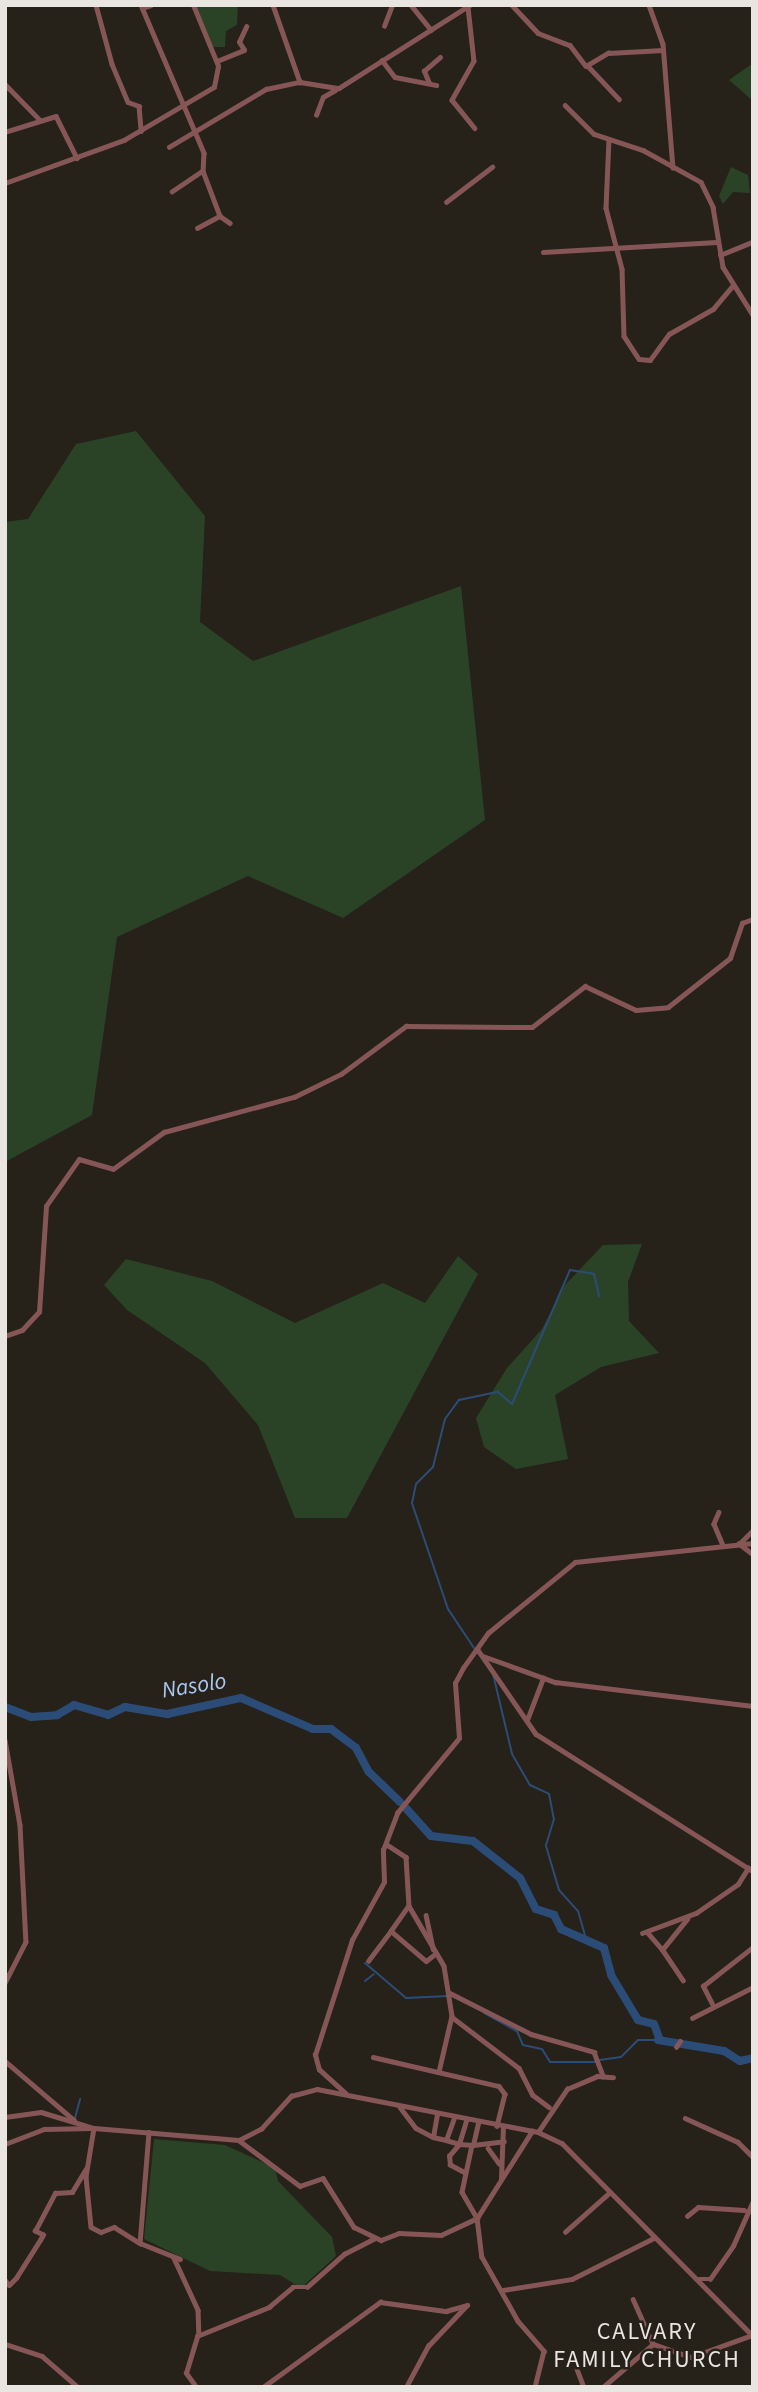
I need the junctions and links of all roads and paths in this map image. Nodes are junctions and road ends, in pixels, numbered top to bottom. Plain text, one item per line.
1 (96, 5) edge
2 (151, 5) edge
3 (193, 5) edge
4 (273, 5) edge
5 (392, 5) edge
6 (411, 5) edge
7 (512, 5) edge
8 (649, 5) edge
9 (469, 6) edge
10 (141, 7) edge
11 (384, 26) dead end
12 (246, 27) dead end
13 (431, 30) junction
14 (663, 50) junction
15 (440, 57) dead end
16 (382, 60) junction
17 (217, 61) junction
18 (588, 67) junction
19 (300, 82) junction
20 (429, 83) junction
21 (5, 84) edge
22 (436, 85) dead end
23 (339, 88) junction
24 (619, 99) dead end
25 (184, 104) junction
26 (565, 105) dead end
27 (316, 115) dead end
28 (40, 120) junction
29 (197, 128) junction
30 (475, 128) dead end
31 (141, 131) junction
32 (5, 132) edge
33 (609, 139) junction
34 (169, 147) dead end
35 (76, 158) junction
36 (492, 167) dead end
37 (673, 168) junction
38 (203, 171) junction
39 (5, 183) edge
40 (173, 192) dead end
41 (446, 202) dead end
42 (220, 216) junction
43 (230, 223) dead end
44 (197, 228) dead end
45 (717, 242) junction
46 (753, 242) edge
47 (617, 247) junction
48 (543, 252) dead end
49 (720, 255) junction
50 (733, 285) junction
51 (753, 315) edge
52 (753, 919) edge
53 (5, 1336) edge
54 (719, 1512) dead end
55 (753, 1530) edge
56 (753, 1543) edge
57 (739, 1544) junction
58 (723, 1545) junction
59 (753, 1555) edge
60 (478, 1650) junction
61 (483, 1656) junction
62 (543, 1678) junction
63 (753, 1706) edge
64 (527, 1720) junction
65 (5, 1740) edge
66 (386, 1844) junction
67 (750, 1869) edge
68 (409, 1906) junction
69 (426, 1915) dead end
70 (687, 1919) junction
71 (391, 1931) junction
72 (753, 1947) edge
73 (662, 1950) junction
74 (434, 1951) junction
75 (368, 1961) dead end
76 (683, 1981) dead end
77 (5, 1983) edge
78 (753, 1987) edge
79 (450, 1993) junction
80 (712, 2004) junction
81 (452, 2016) junction
82 (692, 2018) dead end
83 (681, 2041) dead end
84 (676, 2048) dead end
85 (373, 2057) dead end
86 (5, 2061) edge
87 (439, 2071) junction
88 (603, 2076) junction
89 (613, 2077) dead end
90 (347, 2095) junction
91 (400, 2107) junction
92 (549, 2107) junction
93 (438, 2115) junction
94 (5, 2117) edge
95 (454, 2118) junction
96 (685, 2118) dead end
97 (74, 2120) junction
98 (466, 2121) junction
99 (478, 2123) junction
100 (500, 2127) junction
101 (94, 2128) junction
102 (149, 2132) junction
103 (535, 2132) junction
104 (433, 2137) junction
105 (239, 2140) junction
106 (446, 2140) junction
107 (504, 2141) junction
108 (5, 2144) edge
109 (459, 2144) junction
110 (472, 2145) junction
111 (488, 2148) junction
112 (753, 2157) edge
113 (499, 2163) junction
114 (86, 2169) junction
115 (465, 2173) junction
116 (501, 2178) junction
117 (610, 2192) junction
118 (753, 2200) edge
119 (744, 2210) junction
120 (687, 2216) dead end
121 (477, 2218) junction
122 (565, 2232) dead end
123 (654, 2238) junction
124 (374, 2239) junction
125 (140, 2243) junction
126 (697, 2279) junction
127 (5, 2280) edge
128 (502, 2290) junction
129 (633, 2299) dead end
130 (199, 2334) junction
131 (752, 2336) edge
132 (5, 2344) edge
133 (653, 2344) junction
134 (577, 2369) dead end
135 (78, 2387) edge
136 (196, 2387) edge
137 (263, 2387) edge
138 (406, 2387) edge
139 (535, 2387) edge
140 (584, 2387) edge
141 (603, 2387) edge

1 - 31 street
2 - 10 street
3 - 17 street
4 - 19 street
5 - 11 street
6 - 13 street
7 - 18 street
8 - 14 street
9 - 13 street
9 - 30 street
10 - 25 street
12 - 17 street
13 - 16 street
14 - 18 street
14 - 37 street
15 - 20 street
16 - 20 street
16 - 23 street
17 - 25 street
18 - 24 street
19 - 23 street
19 - 29 street
20 - 22 street
21 - 28 street
23 - 27 street
25 - 29 street
25 - 31 street
26 - 33 street
28 - 32 street
28 - 35 street
29 - 34 street
29 - 38 street
31 - 35 street
33 - 37 street
33 - 47 street
35 - 39 street
36 - 41 street
37 - 45 street
38 - 40 street
38 - 42 street
42 - 43 street
42 - 44 street
45 - 47 street
45 - 49 street
46 - 49 street
47 - 48 street
47 - 50 street
49 - 50 street
50 - 51 street
52 - 53 street
54 - 58 street
55 - 57 street
56 - 57 street
57 - 58 street
57 - 59 street
58 - 60 street
60 - 61 street
60 - 66 street
61 - 62 street
61 - 64 street
62 - 63 street
62 - 64 street
64 - 67 street
65 - 77 street
66 - 68 street
66 - 90 street
67 - 70 street
68 - 71 street
68 - 74 street
69 - 74 street
70 - 73 street
70 - 73 street
71 - 74 street
71 - 75 street
72 - 80 street
73 - 76 street
74 - 79 street
78 - 80 street
79 - 81 street
79 - 88 street
80 - 82 street
81 - 87 street
81 - 92 street
83 - 84 street
85 - 87 street
86 - 97 street
87 - 100 street
88 - 89 street
88 - 92 street
90 - 91 street
90 - 105 street
91 - 93 street
91 - 104 street
92 - 103 street
93 - 95 street
93 - 104 street
94 - 97 street
95 - 98 street
95 - 106 street
96 - 112 street
97 - 101 street
98 - 99 street
98 - 109 street
99 - 100 street
99 - 110 street
100 - 103 street
100 - 107 street
101 - 102 street
101 - 108 street
101 - 114 street
102 - 105 street
102 - 125 street
103 - 116 street
103 - 117 street
104 - 106 street
105 - 124 street
106 - 109 street
107 - 111 street
107 - 113 street
109 - 110 street
109 - 115 street
110 - 111 street
110 - 115 street
111 - 113 street
113 - 116 street
114 - 125 street
114 - 127 street
115 - 121 street
116 - 121 street
117 - 122 street
117 - 123 street
118 - 119 street
119 - 120 street
119 - 126 street
121 - 124 street
121 - 128 street
123 - 126 street
123 - 128 street
124 - 130 street
125 - 130 street
126 - 131 street
128 - 139 street
129 - 133 street
130 - 136 street
131 - 133 street
132 - 135 street
133 - 141 street
134 - 140 street
137 - 138 street

